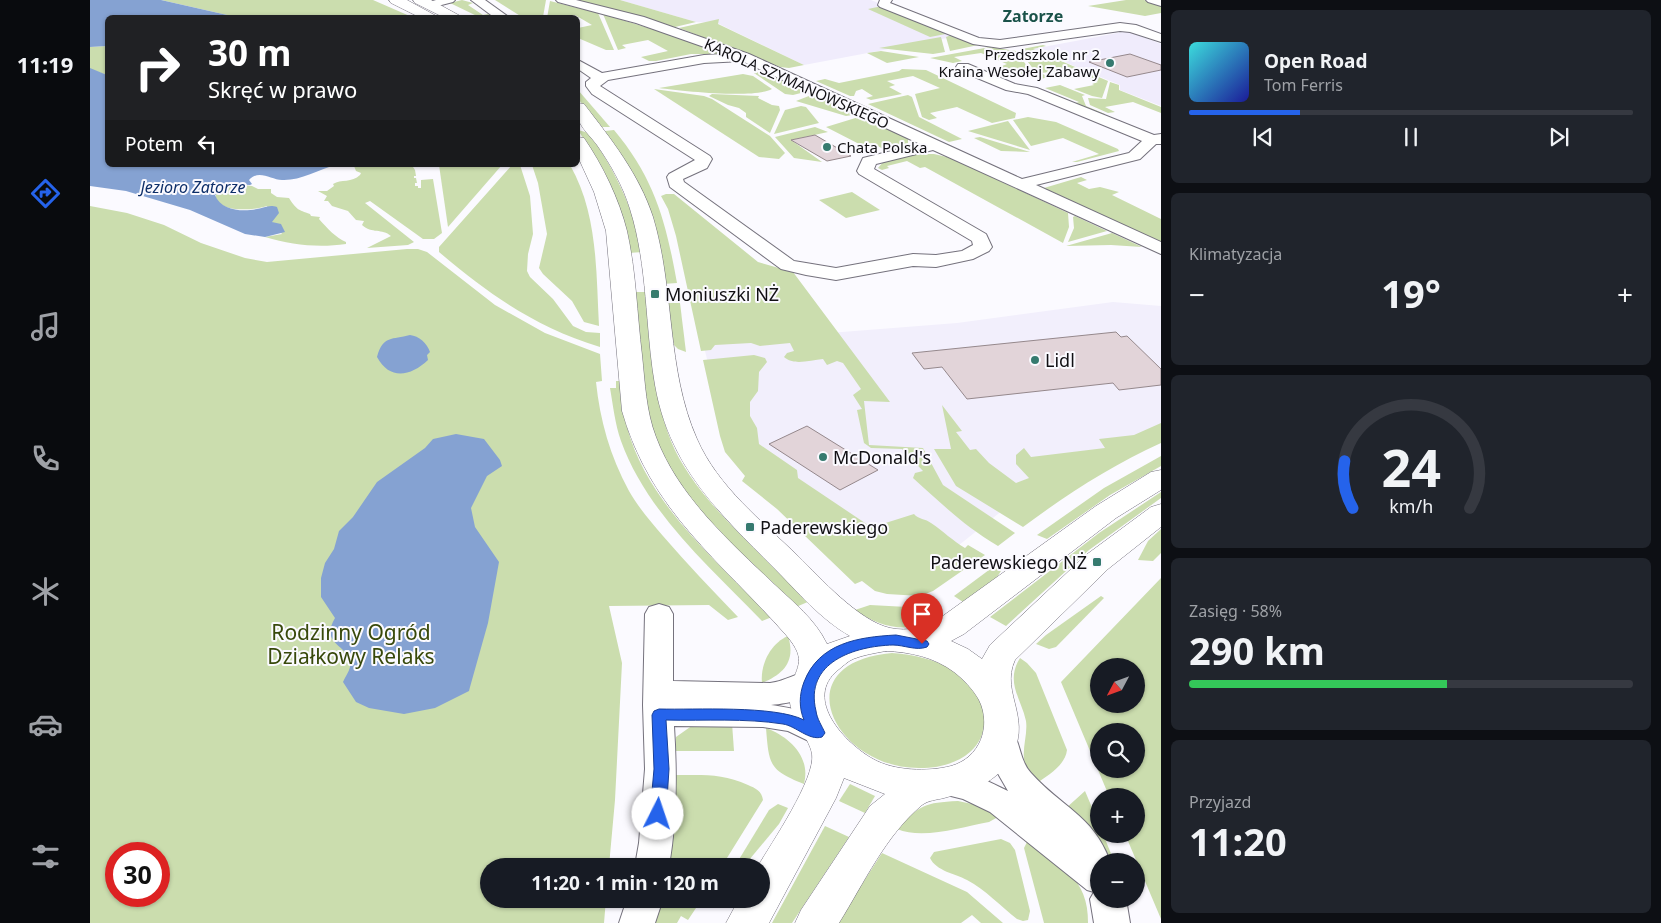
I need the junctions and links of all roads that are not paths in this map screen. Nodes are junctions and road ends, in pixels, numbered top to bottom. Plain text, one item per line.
1 (396, 0) edge
2 (449, 0) edge
3 (476, 0) edge
4 (562, 0) edge
5 (886, 0) edge
6 (1152, 0) edge
7 (1161, 3) edge
8 (428, 7) edge
9 (449, 15) edge
10 (499, 15) edge
11 (1161, 38) edge
12 (744, 57) junction
13 (580, 65) edge
14 (963, 67) dead end
15 (600, 78) junction
16 (580, 111) edge
17 (1156, 140) edge
18 (935, 145) junction
19 (580, 146) edge
20 (1020, 184) junction
21 (1161, 250) edge
22 (1161, 478) edge
23 (1161, 513) edge
24 (659, 614) dead end
25 (896, 640) junction
26 (813, 676) junction
27 (996, 696) junction
28 (659, 704) junction
29 (822, 738) junction
30 (1002, 740) junction
31 (941, 784) junction
32 (653, 858) edge
33 (1090, 858) edge
34 (1090, 872) edge
35 (770, 883) edge
36 (642, 908) edge
37 (756, 908) edge
38 (1110, 908) edge
39 (637, 923) edge
40 (747, 923) edge
41 (816, 923) edge
42 (1112, 923) edge

1 - 8 main road
2 - 8 street
3 - 10 street
4 - 12 street, KAROLA SZYMANOWSKIEGO
5 - 11 street
6 - 7 street
8 - 9 main road
12 - 15 street
12 - 18 street, KAROLA SZYMANOWSKIEGO
13 - 15 street
14 - 17 street
15 - 18 street
16 - 25 main road
17 - 20 street
18 - 20 street, KAROLA SZYMANOWSKIEGO
19 - 26 main road
20 - 21 street, KAROLA SZYMANOWSKIEGO
22 - 25 main road
23 - 27 main road
24 - 28 street
25 - 26 main road
25 - 27 main road
26 - 28 street
26 - 29 main road
27 - 30 main road
28 - 29 street
28 - 32 street
29 - 31 main road
29 - 35 main road
30 - 31 main road
30 - 33 street
31 - 34 street
31 - 41 main road
36 - 39 street
37 - 40 main road
38 - 42 street

